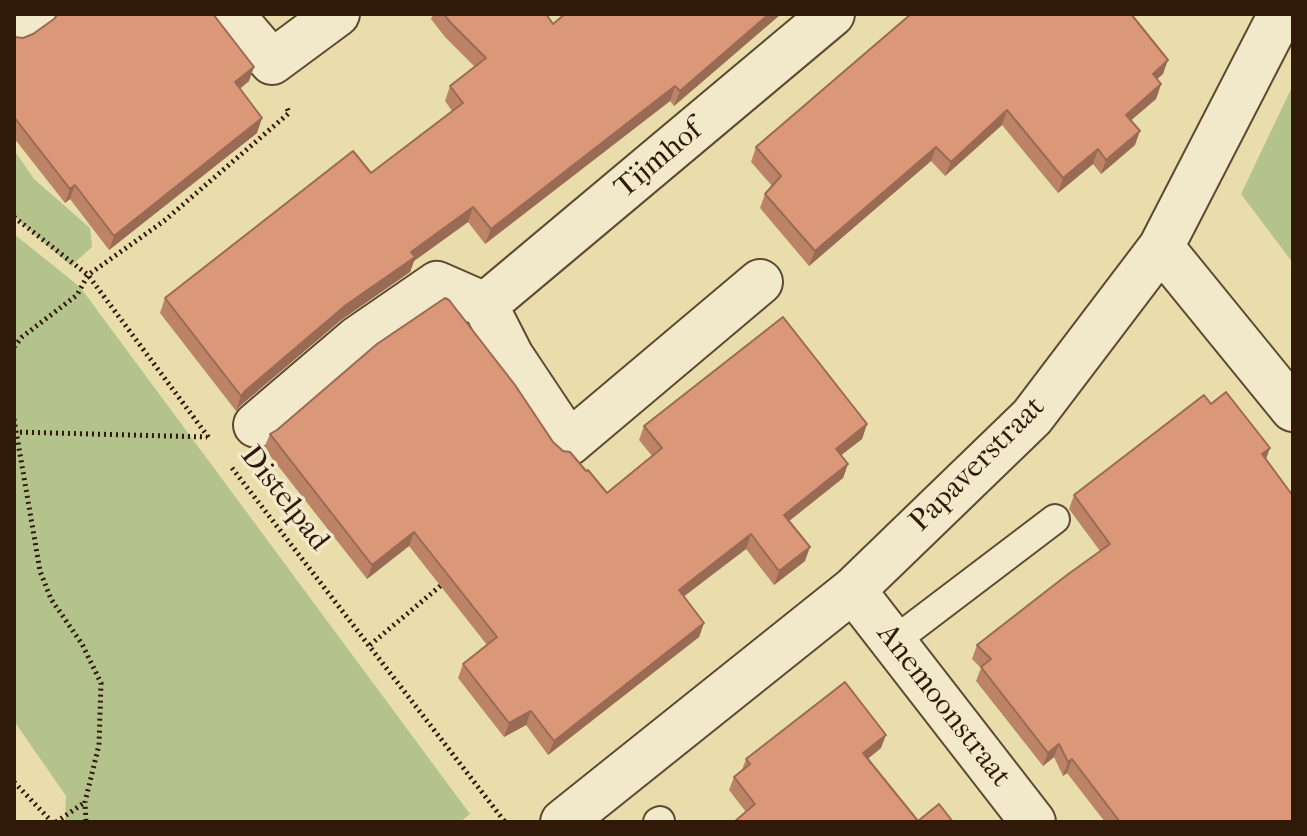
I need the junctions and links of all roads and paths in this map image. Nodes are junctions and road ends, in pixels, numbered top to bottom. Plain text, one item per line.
1 (33, 14) edge
2 (231, 14) edge
3 (337, 14) edge
4 (832, 14) edge
5 (1281, 14) edge
6 (14, 28) edge
7 (272, 62) junction
8 (14, 217) edge
9 (1161, 247) junction
10 (88, 275) junction
11 (760, 282) dead end
12 (485, 305) junction
13 (14, 347) edge
14 (1293, 409) edge
15 (14, 419) edge
16 (256, 425) dead end
17 (15, 432) edge
18 (208, 437) junction
19 (215, 446) dead end
20 (231, 467) dead end
21 (1055, 519) dead end
22 (447, 580) edge
23 (853, 590) junction
24 (893, 642) junction
25 (370, 645) junction
26 (14, 782) edge
27 (85, 802) junction
28 (54, 822) edge
29 (86, 822) edge
30 (505, 822) edge
31 (563, 822) edge
32 (1033, 822) edge

1 - 6 street
2 - 7 street
3 - 7 street
4 - 12 street, Tijmhof
5 - 9 street, Papaverstraat
7 - 10 path
8 - 10 path, Distelpad
9 - 14 street
9 - 23 street, Papaverstraat
10 - 13 path
10 - 18 path, Distelpad
11 - 12 street
12 - 16 street
15 - 17 path
17 - 18 path
17 - 27 path
18 - 19 path, Distelpad
20 - 25 path, Distelpad
21 - 24 lane
22 - 25 path
23 - 24 street, Anemoonstraat
23 - 31 street, Papaverstraat
24 - 32 street, Anemoonstraat
25 - 30 path, Distelpad
26 - 28 path
27 - 28 path
27 - 29 path

